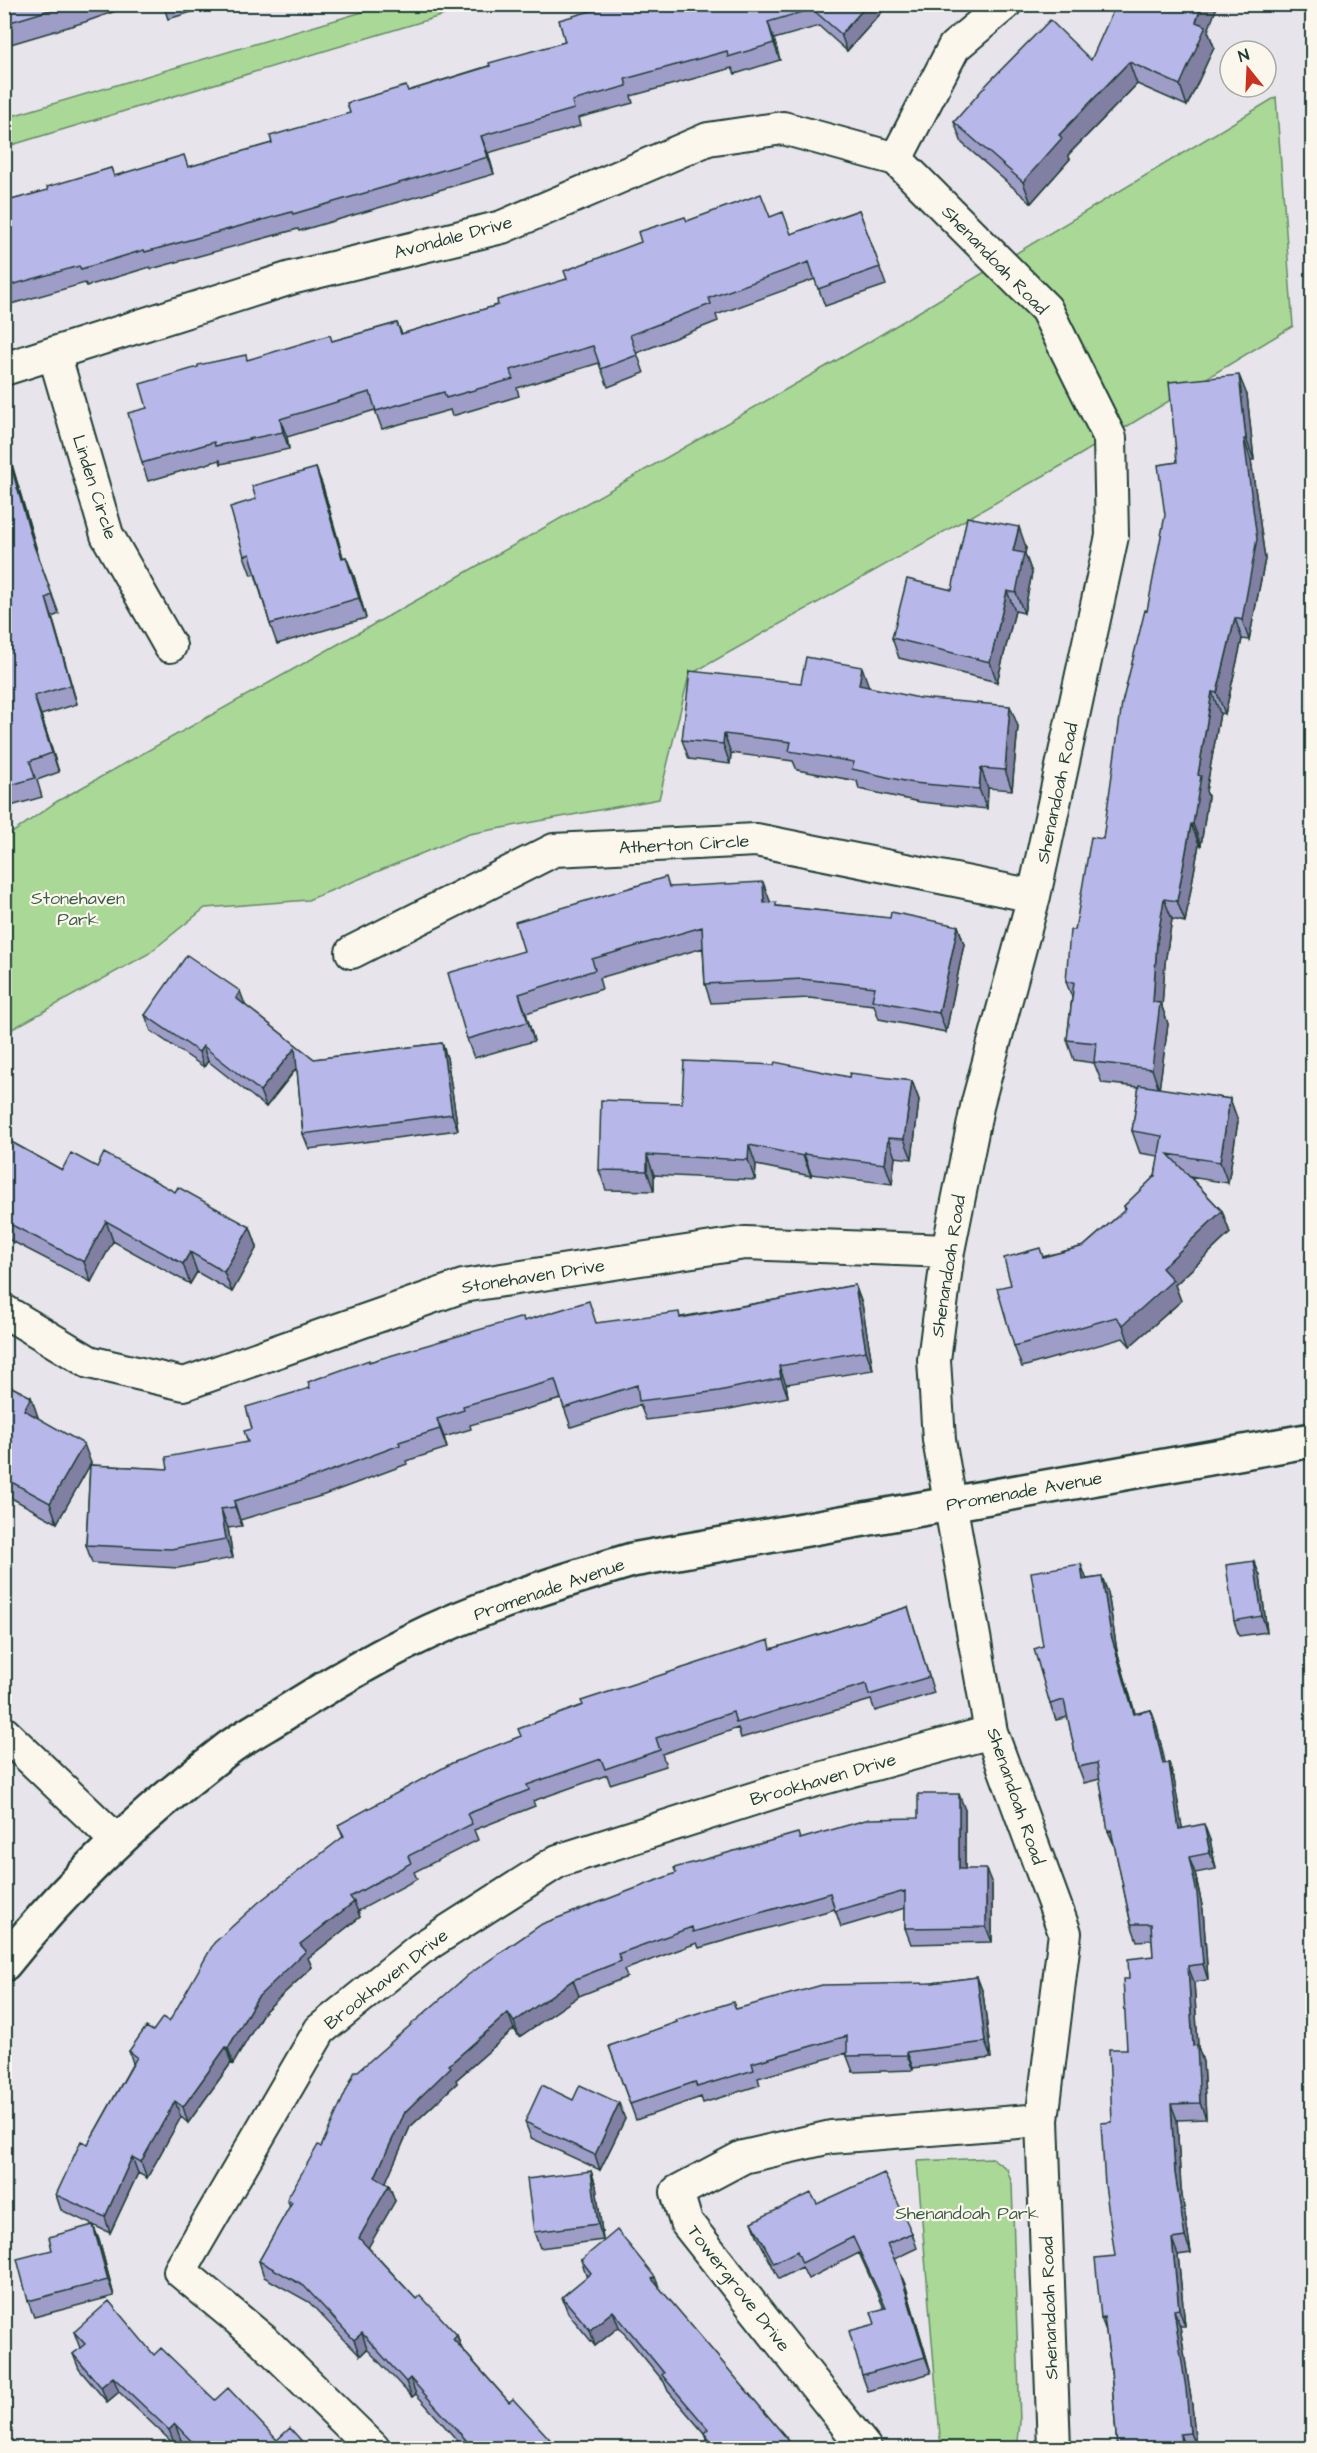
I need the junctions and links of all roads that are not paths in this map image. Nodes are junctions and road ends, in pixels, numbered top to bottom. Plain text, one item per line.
1 (1005, 4) edge
2 (897, 159) junction
3 (54, 353) junction
4 (4, 369) edge
5 (170, 646) dead end
6 (1035, 896) junction
7 (352, 952) dead end
8 (948, 1251) junction
9 (4, 1311) edge
10 (1312, 1440) edge
11 (950, 1504) junction
12 (991, 1732) junction
13 (4, 1733) edge
14 (117, 1840) junction
15 (4, 1964) edge
16 (1042, 2120) junction
17 (373, 2448) edge
18 (865, 2448) edge
19 (1054, 2448) edge

1 - 2 street
2 - 3 street, Avondale Drive
2 - 6 street, Shenandoah Road
3 - 4 street, Avondale Drive
3 - 5 street, Linden Circle
6 - 7 street, Atherton Circle
6 - 8 street, Shenandoah Road
8 - 9 street, Stonehaven Drive
8 - 11 street, Shenandoah Road
10 - 11 main road, Promenade Avenue
11 - 12 street, Shenandoah Road
11 - 14 main road, Promenade Avenue
12 - 16 street, Shenandoah Road
12 - 17 street, Brookhaven Drive
13 - 14 street
14 - 15 main road, Promenade Avenue
16 - 18 street, Towergrove Drive
16 - 19 street, Shenandoah Road

